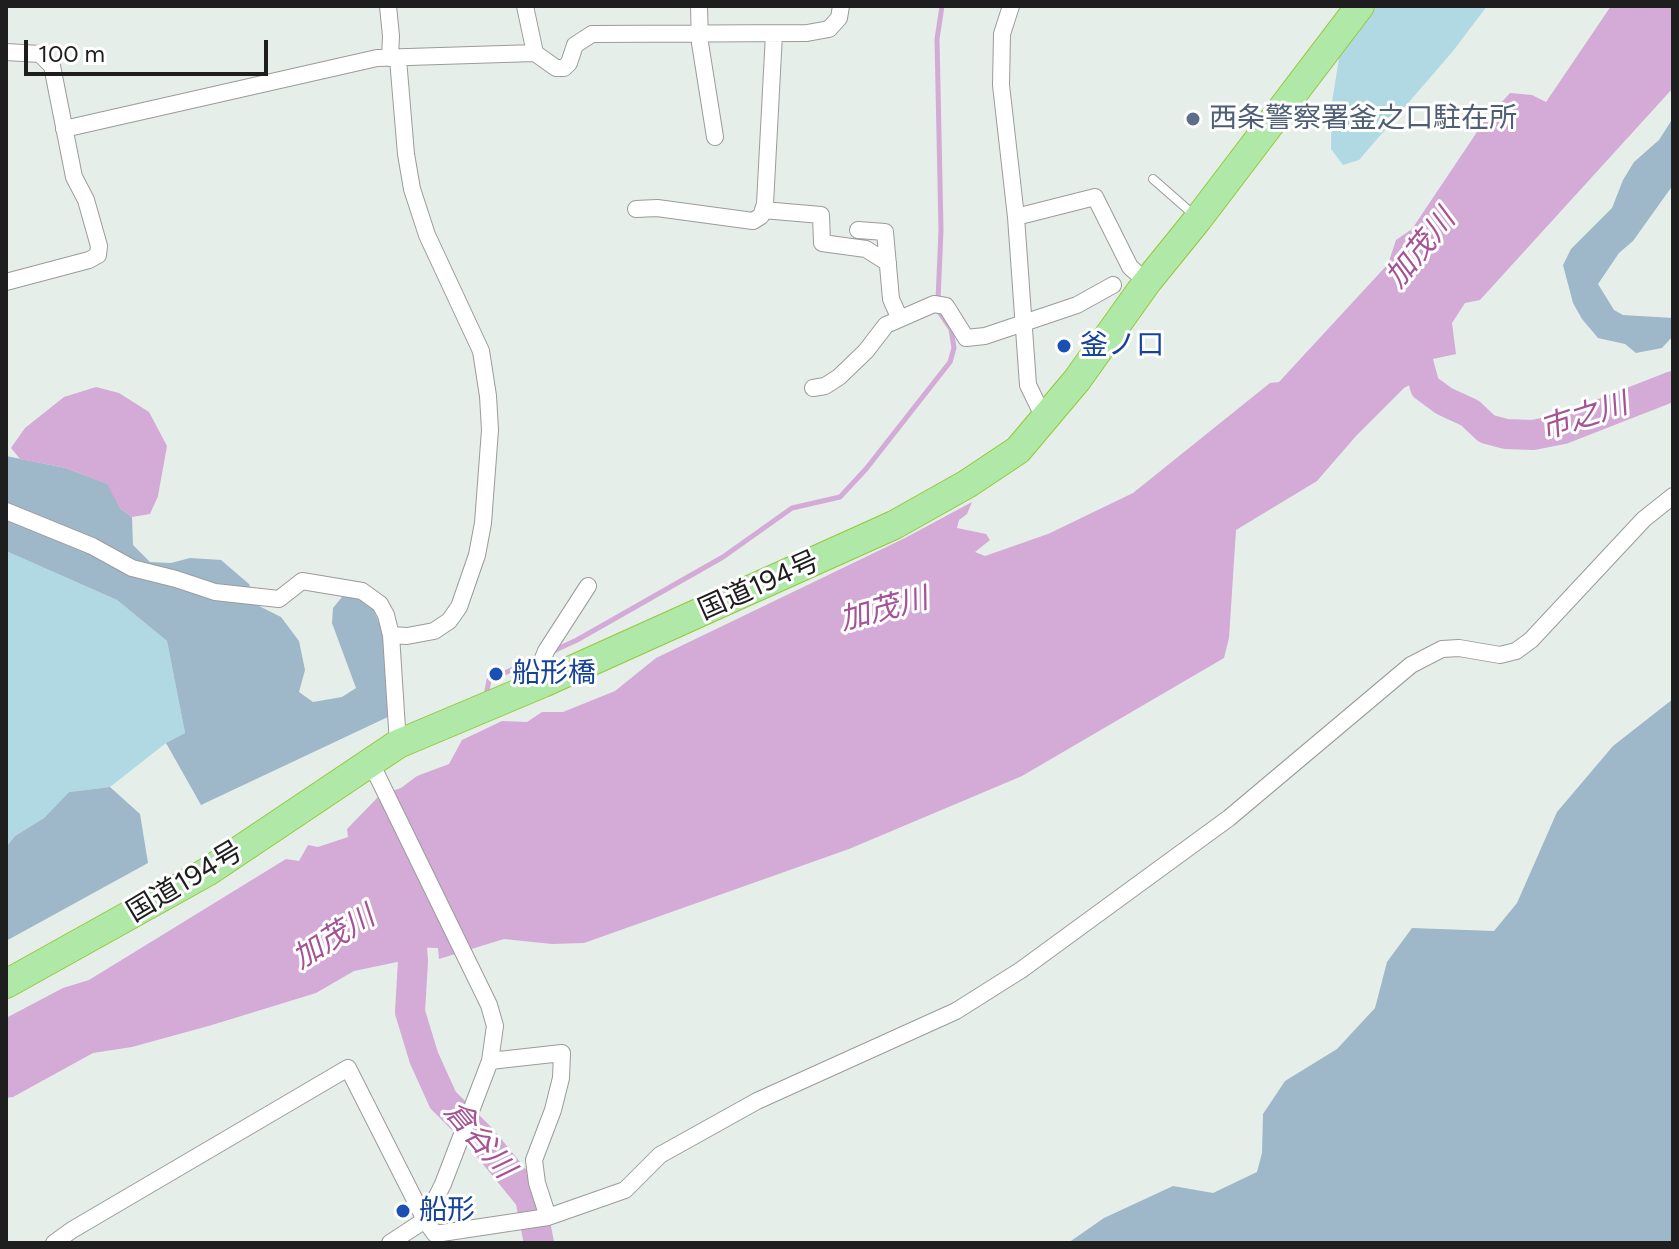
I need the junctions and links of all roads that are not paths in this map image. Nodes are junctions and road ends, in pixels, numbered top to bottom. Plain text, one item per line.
1 (388, 6) edge
2 (525, 6) edge
3 (699, 6) edge
4 (841, 6) edge
5 (1011, 6) edge
6 (1360, 6) edge
7 (774, 34) junction
8 (700, 35) junction
9 (6, 52) edge
10 (535, 53) junction
11 (394, 59) junction
12 (64, 129) junction
13 (715, 137) dead end
14 (1153, 179) dead end
15 (636, 209) dead end
16 (763, 210) junction
17 (1016, 217) junction
18 (1198, 219) junction
19 (858, 230) dead end
20 (888, 263) junction
21 (6, 282) edge
22 (1147, 282) junction
23 (1113, 285) dead end
24 (899, 317) junction
25 (1024, 323) junction
26 (813, 388) dead end
27 (1045, 420) junction
28 (1673, 496) edge
29 (6, 511) edge
30 (588, 586) dead end
31 (391, 635) junction
32 (543, 683) junction
33 (398, 744) junction
34 (374, 768) junction
35 (6, 984) edge
36 (490, 1061) junction
37 (548, 1217) junction
38 (425, 1220) junction
39 (54, 1243) edge
40 (390, 1243) edge

1 - 11 street
2 - 10 street
3 - 8 street
4 - 7 street
5 - 17 street
6 - 18 highway, 国道194号
7 - 8 street
7 - 16 street
8 - 10 street
8 - 13 street
9 - 12 street
10 - 11 street
11 - 12 street
11 - 31 street
12 - 21 street
14 - 18 lane
15 - 16 street
16 - 20 street
17 - 22 street
17 - 25 street
18 - 22 highway, 国道194号
19 - 20 street
20 - 24 street
22 - 27 highway, 国道194号
23 - 25 street
24 - 25 street
24 - 26 street
25 - 27 street
27 - 32 highway, 国道194号
28 - 37 street
29 - 31 street
30 - 32 street
31 - 33 street
32 - 33 highway, 国道194号
33 - 34 highway, 国道194号
34 - 35 highway, 国道194号
34 - 36 street
36 - 37 street
36 - 38 street
37 - 38 street
38 - 39 street
38 - 40 street

